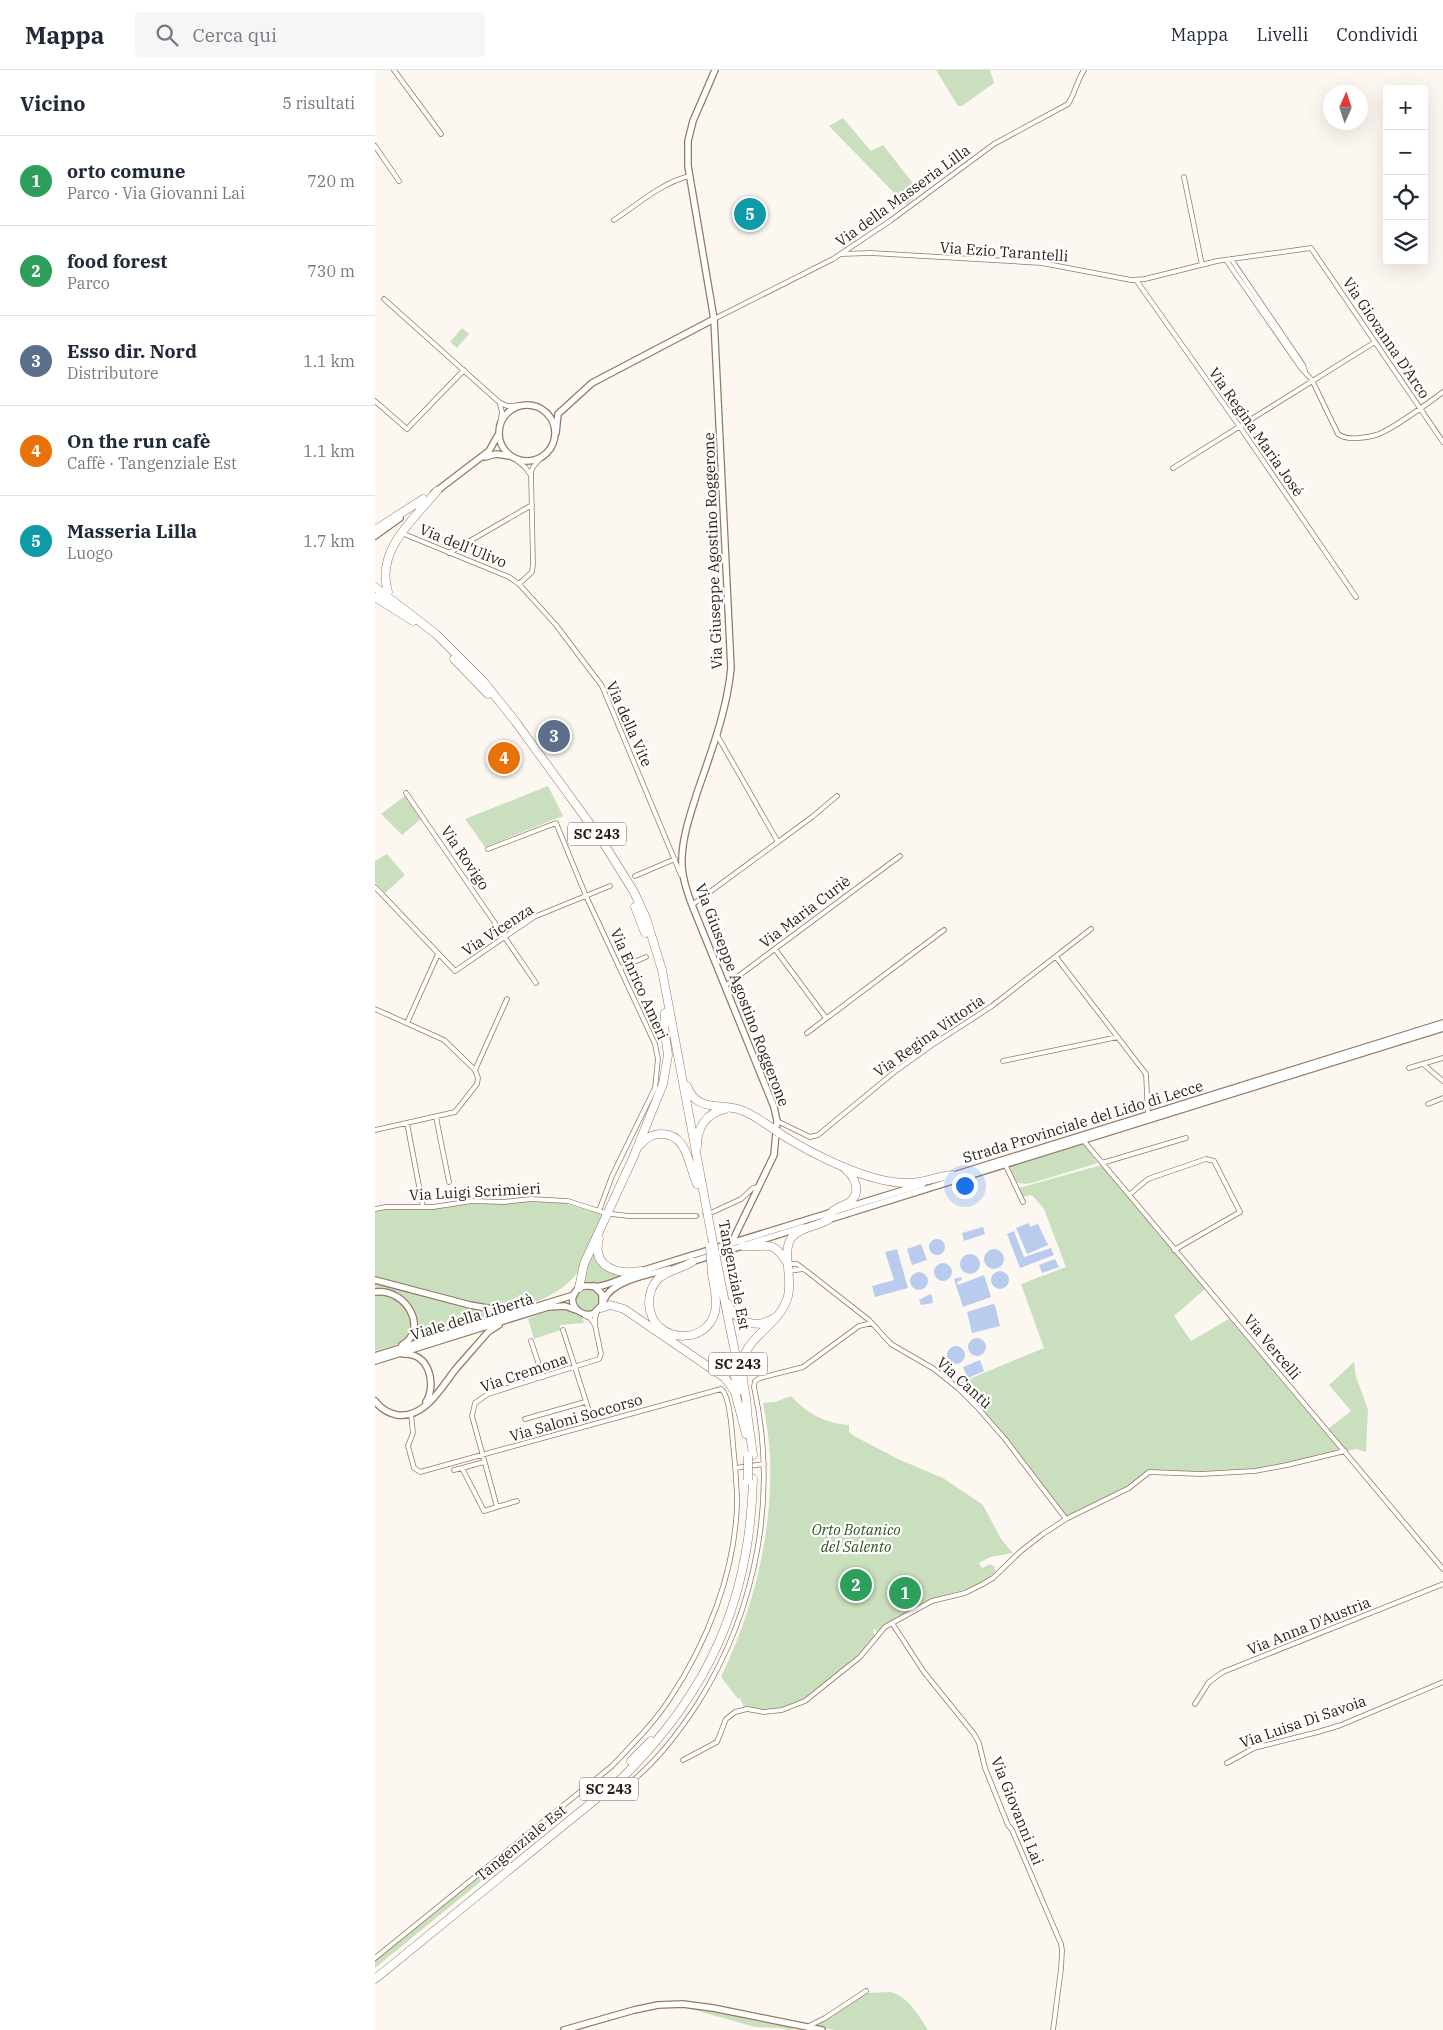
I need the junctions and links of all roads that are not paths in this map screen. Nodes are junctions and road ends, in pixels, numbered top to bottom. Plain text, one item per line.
1 (394, 70) edge
2 (715, 70) edge
3 (1084, 70) edge
4 (441, 134) dead end
5 (375, 146) edge
6 (690, 176) junction
7 (1184, 177) dead end
8 (399, 181) dead end
9 (614, 220) dead end
10 (1311, 248) joint
11 (841, 254) junction
12 (1231, 259) junction
13 (1226, 260) junction
14 (1202, 265) junction
15 (1136, 280) junction
16 (384, 299) dead end
17 (714, 319) junction
18 (1375, 342) junction
19 (464, 370) junction
20 (1305, 371) junction
21 (1312, 380) junction
22 (1443, 392) edge
23 (375, 402) edge
24 (499, 402) junction
25 (521, 405) junction
26 (564, 407) junction
27 (1420, 408) junction
28 (542, 409) junction
29 (500, 424) junction
30 (1240, 427) junction
31 (556, 433) junction
32 (499, 434) junction
33 (1443, 442) edge
34 (512, 457) junction
35 (539, 459) junction
36 (479, 460) junction
37 (1173, 468) dead end
38 (531, 479) junction
39 (434, 493) junction
40 (532, 505) junction
41 (375, 530) edge
42 (404, 534) dead end
43 (375, 536) edge
44 (384, 540) dead end
45 (449, 553) junction
46 (377, 576) dead end
47 (519, 584) junction
48 (375, 587) edge
49 (375, 593) edge
50 (375, 597) edge
51 (1356, 597) dead end
52 (413, 621) junction
53 (421, 622) junction
54 (717, 734) junction
55 (406, 792) dead end
56 (837, 796) dead end
57 (778, 842) junction
58 (488, 849) dead end
59 (899, 856) dead end
60 (675, 859) junction
61 (635, 876) dead end
62 (685, 884) junction
63 (610, 886) dead end
64 (375, 887) edge
65 (586, 896) junction
66 (692, 905) junction
67 (1091, 929) dead end
68 (944, 930) dead end
69 (505, 937) junction
70 (775, 949) junction
71 (438, 954) junction
72 (646, 957) dead end
73 (1056, 957) junction
74 (620, 968) junction
75 (536, 983) dead end
76 (725, 986) junction
77 (507, 1000) dead end
78 (375, 1009) edge
79 (665, 1013) junction
80 (826, 1018) junction
81 (407, 1023) junction
82 (1443, 1023) edge
83 (1443, 1028) edge
84 (807, 1033) dead end
85 (1118, 1038) junction
86 (678, 1056) junction
87 (1443, 1058) edge
88 (1003, 1062) dead end
89 (1423, 1064) junction
90 (1409, 1068) dead end
91 (475, 1070) junction
92 (1443, 1081) edge
93 (1443, 1098) edge
94 (1428, 1104) dead end
95 (735, 1108) junction
96 (1148, 1115) junction
97 (436, 1117) junction
98 (777, 1122) junction
99 (407, 1123) junction
100 (375, 1130) edge
101 (1186, 1138) dead end
102 (1083, 1140) junction
103 (633, 1158) junction
104 (836, 1163) junction
105 (1102, 1163) junction
106 (1005, 1164) junction
107 (952, 1176) junction
108 (449, 1182) dead end
109 (699, 1183) junction
110 (758, 1187) junction
111 (1129, 1195) junction
112 (1023, 1202) dead end
113 (423, 1208) junction
114 (375, 1209) edge
115 (599, 1211) junction
116 (713, 1212) tunnel mouth
117 (612, 1214) dead end
118 (696, 1216) tunnel mouth
119 (831, 1216) junction
120 (605, 1217) junction
121 (740, 1225) junction
122 (755, 1236) junction
123 (731, 1246) junction
124 (743, 1246) junction
125 (1174, 1250) junction
126 (692, 1262) junction
127 (789, 1268) junction
128 (803, 1268) junction
129 (641, 1271) junction
130 (717, 1273) junction
131 (375, 1280) edge
132 (594, 1286) junction
133 (579, 1288) junction
134 (375, 1292) edge
135 (574, 1295) junction
136 (600, 1308) junction
137 (784, 1308) junction
138 (524, 1309) junction
139 (538, 1310) junction
140 (576, 1310) junction
141 (859, 1312) junction
142 (583, 1314) junction
143 (872, 1323) junction
144 (595, 1326) junction
145 (859, 1326) junction
146 (563, 1330) dead end
147 (531, 1340) dead end
148 (375, 1356) edge
149 (375, 1361) edge
150 (574, 1367) junction
151 (543, 1377) junction
152 (375, 1401) edge
153 (585, 1402) junction
154 (420, 1410) junction
155 (747, 1410) junction
156 (411, 1414) junction
157 (591, 1417) dead end
158 (525, 1419) dead end
159 (746, 1434) junction
160 (1345, 1451) junction
161 (481, 1456) junction
162 (750, 1456) junction
163 (483, 1462) junction
164 (764, 1464) junction
165 (462, 1468) junction
166 (735, 1468) junction
167 (455, 1470) dead end
168 (751, 1479) junction
169 (517, 1501) dead end
170 (497, 1507) junction
171 (1066, 1520) junction
172 (1443, 1569) edge
173 (1443, 1584) edge
174 (892, 1623) junction
175 (1443, 1682) edge
176 (1195, 1704) dead end
177 (683, 1760) dead end
178 (1227, 1763) dead end
179 (626, 1786) dead end
180 (375, 1958) edge
181 (375, 1972) edge
182 (375, 1979) edge
183 (866, 1991) dead end
184 (807, 2027) junction
185 (564, 2030) edge
186 (822, 2030) edge
187 (1053, 2030) edge

1 - 4 street
2 - 6 main road, Via Giuseppe Agostino Roggerone
3 - 11 street, Via della Masseria Lilla
5 - 8 street
6 - 9 street
6 - 17 main road, Via Giuseppe Agostino Roggerone
7 - 14 street
10 - 12 street, Via Ezio Tarantelli
10 - 18 street, Via Giovanna D'Arco
11 - 15 street, Via Ezio Tarantelli
11 - 17 street, Via della Masseria Lilla
12 - 13 street, Via Ezio Tarantelli
12 - 20 street
13 - 14 street, Via Ezio Tarantelli
13 - 20 street
14 - 15 street, Via Ezio Tarantelli
15 - 30 street, Via Regina Maria José
16 - 19 street
17 - 26 main road
17 - 54 main road, Via Giuseppe Agostino Roggerone
18 - 21 street
18 - 27 street, Via Giovanna D'Arco
19 - 23 street
19 - 24 street
20 - 21 street
21 - 27 street
21 - 30 street
22 - 27 street
24 - 25 street
24 - 29 street
25 - 28 main road
25 - 29 main road
26 - 28 main road
26 - 31 main road
27 - 33 street, Via Giovanna D'Arco
28 - 31 main road
29 - 32 main road
30 - 37 street
30 - 51 street, Via Regina Maria José
31 - 35 main road
32 - 34 main road
32 - 36 main road
34 - 35 main road
34 - 36 main road
34 - 38 street
35 - 38 street
36 - 39 main road
38 - 40 street
39 - 41 highway
39 - 43 main road
39 - 44 highway
40 - 45 street
40 - 47 street
42 - 45 street, Via dell'Ulivo
45 - 47 street, Via dell'Ulivo
46 - 53 highway
47 - 60 street, Via della Vite
48 - 53 highway, Tangenziale Est / SC 243
49 - 52 highway, Tangenziale Est / SC 243
50 - 52 highway
52 - 79 highway, Tangenziale Est / SC 243
53 - 86 highway, Tangenziale Est / SC 243
54 - 57 street
54 - 62 main road, Via Giuseppe Agostino Roggerone
55 - 69 street, Via Rovigo
56 - 57 street
57 - 66 street
58 - 65 street, Via Enrico Ameri
59 - 70 street, Via Maria Curiè
60 - 61 street
60 - 62 street, Via della Vite
62 - 66 main road, Via Giuseppe Agostino Roggerone
63 - 65 street, Via Vicenza
64 - 71 street
65 - 69 street, Via Vicenza
65 - 74 street, Via Enrico Ameri
66 - 76 main road, Via Giuseppe Agostino Roggerone
67 - 73 street, Via Regina Vittoria
68 - 80 street
69 - 71 street, Via Vicenza
69 - 75 street, Via Rovigo
70 - 76 street, Via Maria Curiè
70 - 80 street
71 - 81 street
72 - 74 street
73 - 85 street
73 - 98 street, Via Regina Vittoria
74 - 115 street, Via Enrico Ameri
76 - 98 main road, Via Giuseppe Agostino Roggerone
77 - 91 street
78 - 81 street
79 - 103 highway
79 - 109 highway, Tangenziale Est / SC 243
80 - 84 street
81 - 91 street
82 - 96 main road, Strada Provinciale del Lido di Lecce
83 - 102 main road, Strada Provinciale del Lido di Lecce
85 - 88 street
85 - 96 street
86 - 95 highway
86 - 109 highway, Tangenziale Est / SC 243
87 - 89 street
89 - 90 street
89 - 92 street
91 - 97 street
93 - 94 street
95 - 104 highway
95 - 109 highway
96 - 107 main road, Strada Provinciale del Lido di Lecce
97 - 99 street
97 - 108 street
98 - 110 main road, Via Giuseppe Agostino Roggerone
99 - 100 street
99 - 113 street
101 - 105 street
102 - 105 street, Via Vercelli
102 - 106 main road, Strada Provinciale del Lido di Lecce
103 - 109 highway
103 - 120 highway
104 - 107 highway
104 - 119 highway
105 - 111 street, Via Vercelli
106 - 112 street
106 - 119 main road, Strada Provinciale del Lido di Lecce
107 - 119 main road, Strada Provinciale del Lido di Lecce
109 - 130 highway, Tangenziale Est / SC 243, bridge
110 - 116 street
110 - 121 main road, Via Giuseppe Agostino Roggerone
111 - 125 street, Via Vercelli
111 - 125 street
113 - 114 street, Via Luigi Scrimieri
113 - 115 street, Via Luigi Scrimieri
115 - 120 street, Via Luigi Scrimieri
117 - 118 street
119 - 122 main road, Strada Provinciale del Lido di Lecce
119 - 124 main road, Strada Provinciale del Lido di Lecce
119 - 127 highway
120 - 129 highway
120 - 133 highway
121 - 122 main road
121 - 123 main road, Via Giuseppe Agostino Roggerone
122 - 123 main road, Strada Provinciale del Lido di Lecce
123 - 124 main road, Strada Provinciale del Lido di Lecce
123 - 126 main road
123 - 129 main road
124 - 127 highway
125 - 160 street, Via Vercelli
126 - 130 highway
126 - 136 main road
127 - 128 street
127 - 128 street, Via Cantù
127 - 137 highway
128 - 141 street, Via Cantù
129 - 132 main road
130 - 137 highway
130 - 155 highway, Tangenziale Est / SC 243
130 - 159 highway, Tangenziale Est / SC 243
131 - 138 main road
132 - 133 main road
132 - 136 main road
133 - 135 main road
134 - 148 main road
135 - 138 main road, Viale della Libertà
135 - 140 main road
136 - 142 main road
136 - 144 street, Via Cremona
136 - 159 highway
137 - 155 highway
138 - 148 main road, Viale della Libertà
139 - 140 main road, Viale della Libertà
139 - 149 main road, Viale della Libertà
139 - 154 main road
140 - 142 main road, Viale della Libertà
141 - 143 street, Via Cantù
141 - 145 street
142 - 144 street
143 - 145 street
143 - 171 street, Via Cantù
144 - 150 street, Via Cremona
145 - 164 street
146 - 150 street
147 - 151 street
149 - 154 main road
150 - 151 street, Via Cremona
150 - 153 street
151 - 161 street, Via Cremona
152 - 156 main road
153 - 157 street
153 - 158 street
154 - 156 main road
155 - 162 highway, Tangenziale Est / SC 243
156 - 161 street, Via Saloni Soccorso
159 - 162 highway, Tangenziale Est / SC 243
160 - 171 street
160 - 172 street, Via Vercelli
161 - 163 street, Via Cremona
161 - 166 street, Via Saloni Soccorso
162 - 168 highway, Tangenziale Est / SC 243
163 - 165 street
163 - 170 street, Via Cremona
164 - 166 street
164 - 179 street
165 - 167 street
165 - 170 street
166 - 180 street
168 - 181 highway, Tangenziale Est / SC 243
168 - 182 highway, Tangenziale Est / SC 243
169 - 170 street
171 - 174 street
173 - 176 street, Via Anna D'Austria
174 - 177 street
174 - 187 street, Via Giovanni Lai
175 - 178 street, Via Luisa Di Savoia
183 - 184 street
184 - 185 main road
184 - 186 main road

